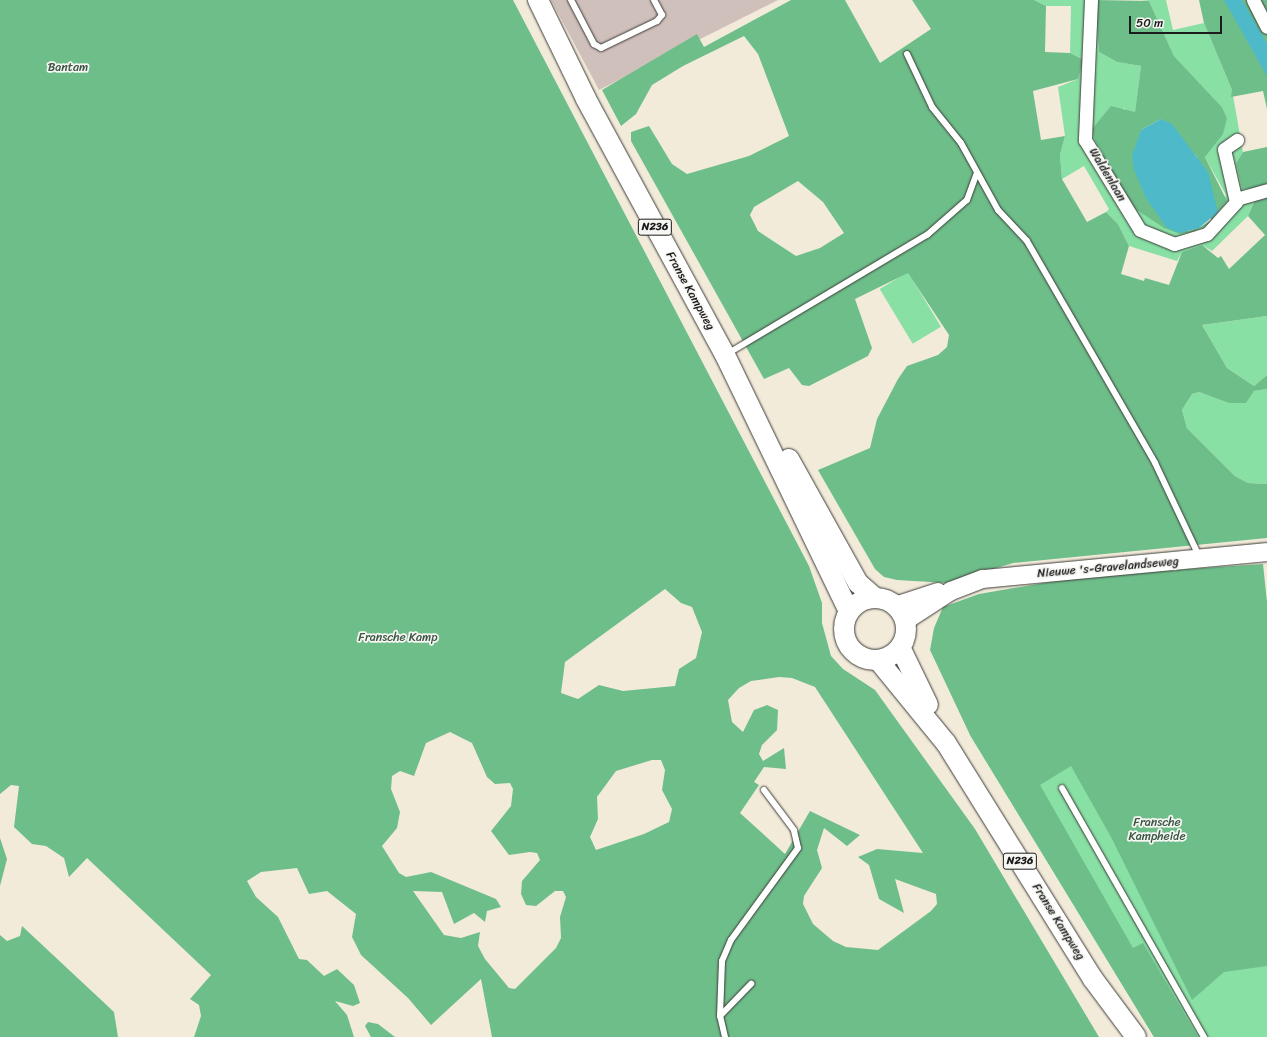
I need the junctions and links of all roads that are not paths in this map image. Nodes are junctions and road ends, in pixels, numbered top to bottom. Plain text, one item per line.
1 (526, 0) edge
2 (538, 0) edge
3 (571, 0) edge
4 (654, 0) edge
5 (1091, 0) edge
6 (1253, 0) edge
7 (1267, 27) edge
8 (907, 54) dead end
9 (586, 99) junction
10 (1237, 140) dead end
11 (977, 173) junction
12 (1267, 190) edge
13 (1236, 199) junction
14 (725, 355) junction
15 (1267, 552) edge
16 (1200, 559) junction
17 (875, 598) junction
18 (849, 611) junction
19 (900, 613) junction
20 (900, 647) junction
21 (878, 660) junction
22 (946, 743) junction
23 (1062, 788) dead end
24 (764, 790) dead end
25 (1093, 979) junction
26 (751, 984) dead end
27 (720, 1016) junction
28 (725, 1037) edge
29 (1120, 1037) edge
30 (1136, 1037) edge
31 (1204, 1037) edge

1 - 9 main road, Franse Kampweg / N236
2 - 9 main road, Franse Kampweg / N236
3 - 4 lane
5 - 13 street, Waldenlaan
6 - 7 street
8 - 11 lane
9 - 14 main road, Franse Kampweg / N236
10 - 13 street
11 - 14 lane
11 - 16 lane
12 - 13 street
14 - 17 main road, Franse Kampweg / N236
14 - 18 main road, Franse Kampweg / N236
15 - 16 main road, Nieuwe 's-Gravelandseweg
16 - 19 main road, Nieuwe 's-Gravelandseweg
17 - 18 main road
17 - 19 main road, N236
18 - 21 main road
19 - 20 main road
20 - 21 main road
20 - 22 main road, Franse Kampweg / N236
21 - 22 main road, Franse Kampweg / N236
22 - 25 main road, Franse Kampweg / N236
23 - 31 lane
24 - 27 lane
25 - 29 main road, Franse Kampweg / N236
25 - 30 main road, Franse Kampweg / N236
26 - 27 lane
27 - 28 lane

